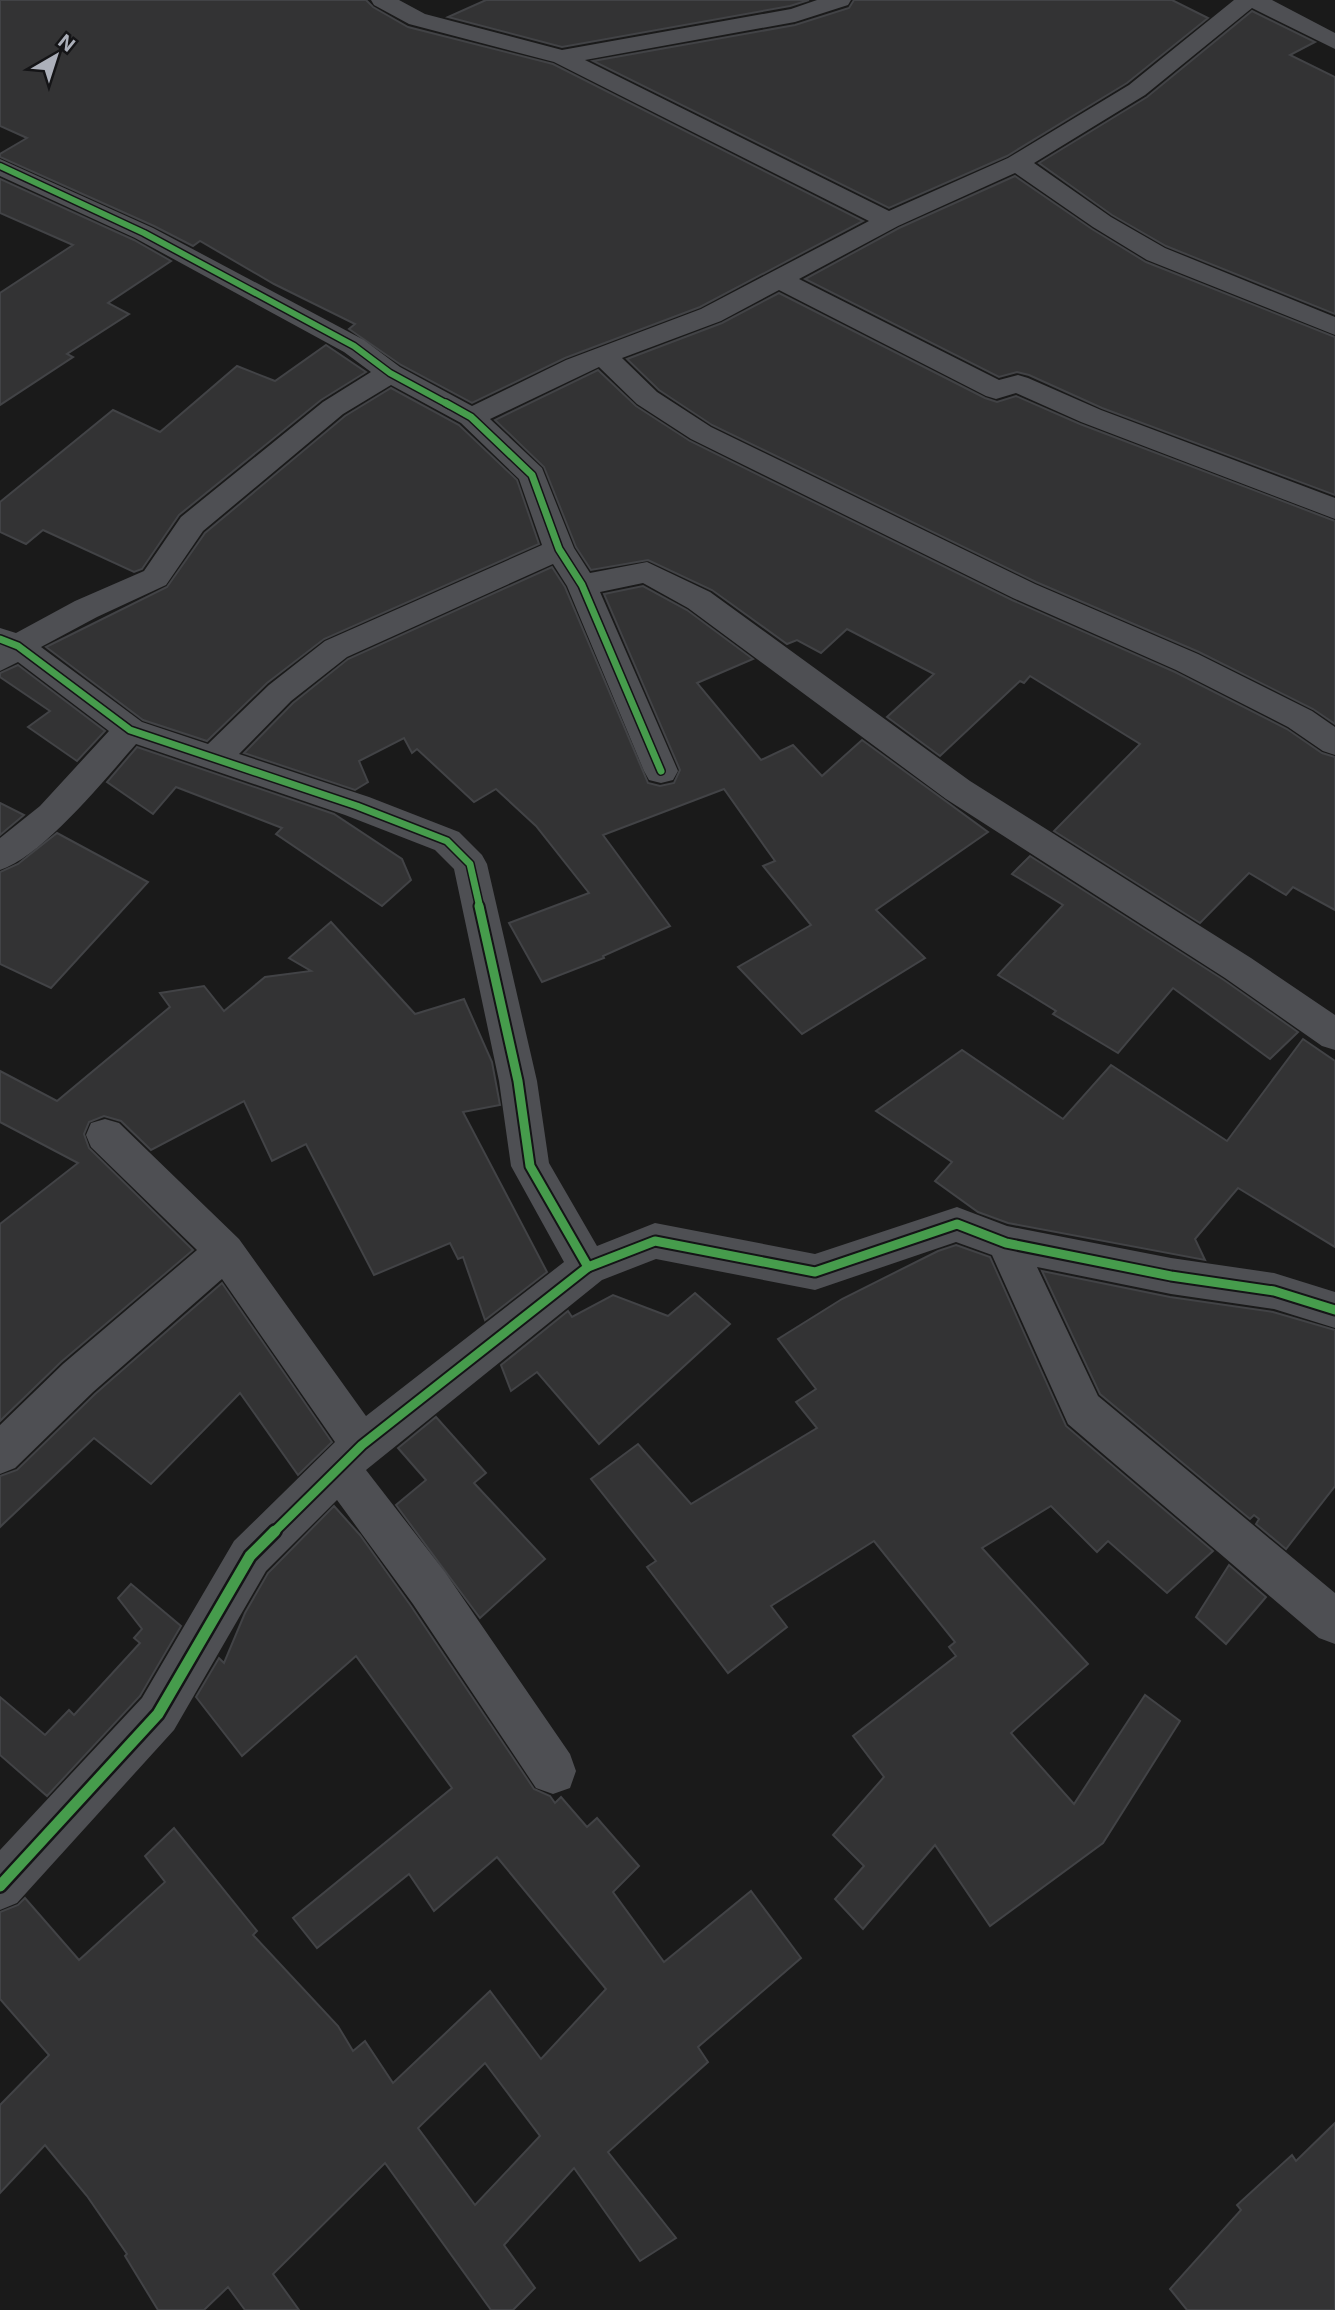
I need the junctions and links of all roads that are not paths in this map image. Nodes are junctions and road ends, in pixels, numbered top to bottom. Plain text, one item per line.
1 (382, 0) edge
2 (773, 0) edge
3 (840, 0) edge
4 (1248, 0) edge
5 (1255, 0) edge
6 (795, 15) junction
7 (1335, 43) edge
8 (562, 57) junction
9 (1017, 163) junction
10 (0, 166) edge
11 (889, 221) junction
12 (781, 280) junction
13 (1335, 327) edge
14 (605, 356) junction
15 (390, 373) junction
16 (471, 417) junction
17 (1335, 509) edge
18 (559, 549) junction
19 (582, 585) junction
20 (6, 648) edge
21 (130, 730) junction
22 (1335, 743) edge
23 (213, 759) junction
24 (661, 771) dead end
25 (0, 856) edge
26 (1335, 1035) edge
27 (105, 1135) dead end
28 (1006, 1242) junction
29 (225, 1251) junction
30 (588, 1267) junction
31 (1335, 1310) edge
32 (0, 1454) edge
33 (350, 1456) junction
34 (1335, 1622) edge
35 (553, 1771) dead end
36 (0, 1886) edge

1 - 8 street
2 - 6 street
3 - 6 street
4 - 9 street
5 - 7 street
6 - 8 street
8 - 11 street
9 - 11 street
9 - 13 street
10 - 15 street
11 - 12 street
12 - 14 street
12 - 17 street
14 - 16 street
14 - 22 street
15 - 16 street
15 - 20 street
16 - 18 street
18 - 19 street
18 - 23 street
19 - 24 street
19 - 26 street
20 - 21 street
21 - 23 street
21 - 25 street
23 - 30 street
27 - 29 street
28 - 30 street
28 - 31 street
28 - 34 street
29 - 32 street
29 - 33 street
30 - 33 street
33 - 35 street
33 - 36 street

